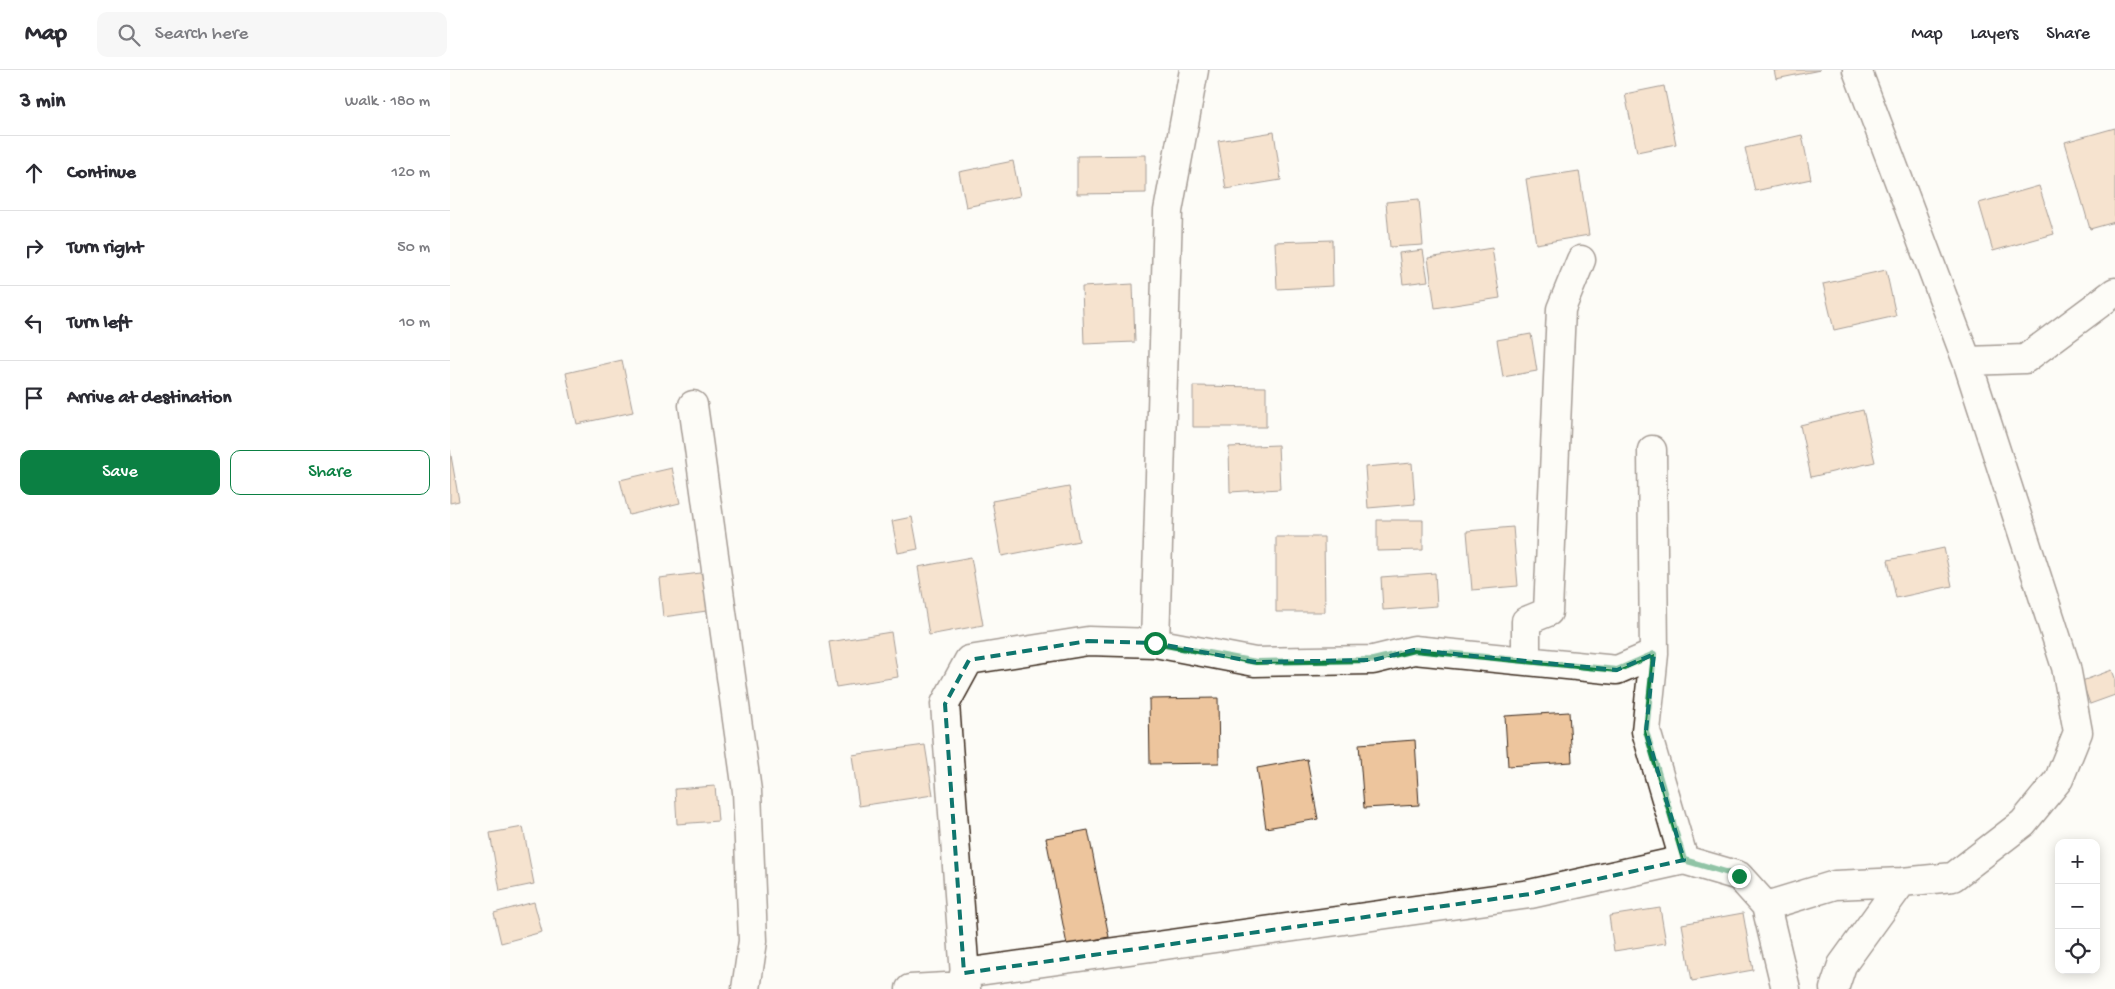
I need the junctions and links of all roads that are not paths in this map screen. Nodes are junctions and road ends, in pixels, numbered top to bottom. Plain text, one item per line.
1 (1194, 70) edge
2 (1857, 70) edge
3 (1581, 260) dead end
4 (2115, 292) edge
5 (1967, 361) junction
6 (693, 404) dead end
7 (1652, 450) dead end
8 (1155, 643) junction
9 (1654, 654) junction
10 (1526, 661) junction
11 (1684, 860) junction
12 (1902, 882) junction
13 (1766, 906) junction
14 (965, 983) edge
15 (746, 989) edge
16 (910, 989) edge
17 (1786, 989) edge
18 (1834, 989) edge

1 - 8 street
2 - 5 street
3 - 10 street
4 - 5 street
5 - 12 street
6 - 15 street
7 - 9 street
8 - 10 street
8 - 14 street
9 - 10 street
9 - 11 street
11 - 13 street
11 - 14 street
12 - 13 street
12 - 18 street
13 - 17 street
14 - 16 street

